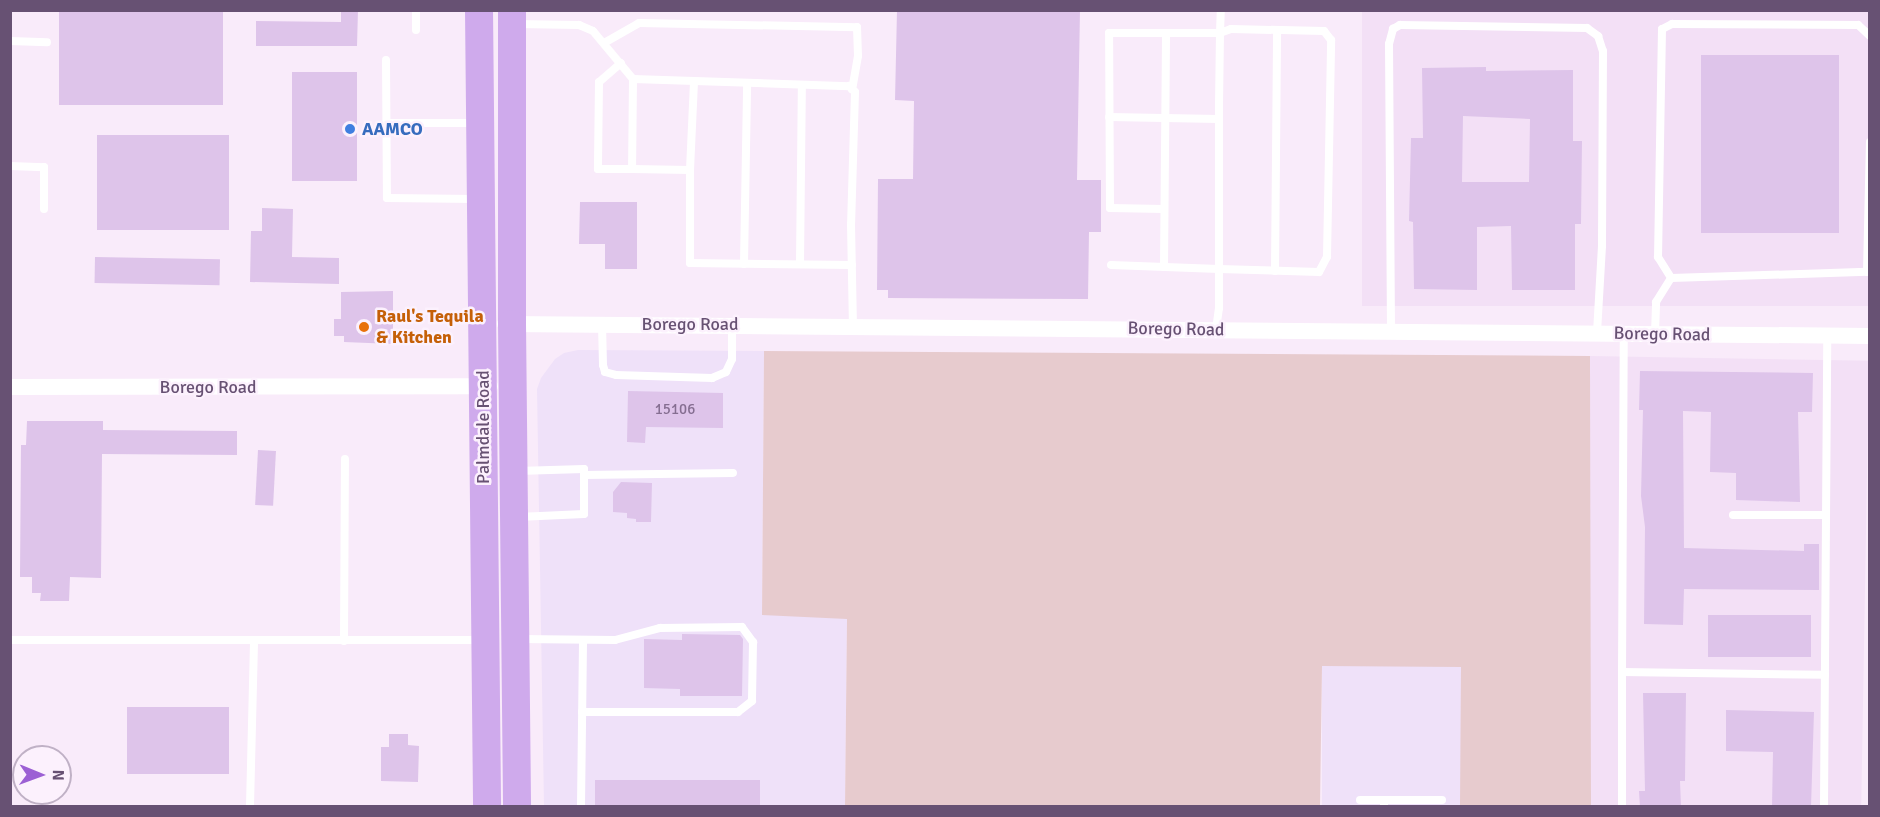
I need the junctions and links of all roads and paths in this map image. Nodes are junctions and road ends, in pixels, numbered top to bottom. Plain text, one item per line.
1 (416, 10) edge
2 (479, 10) edge
3 (1221, 10) edge
4 (513, 17) edge
5 (416, 30) dead end
6 (1277, 30) junction
7 (1166, 33) junction
8 (1220, 33) junction
9 (1869, 36) edge
10 (10, 41) edge
11 (47, 42) dead end
12 (604, 43) junction
13 (386, 60) dead end
14 (621, 63) junction
15 (633, 80) junction
16 (694, 82) junction
17 (747, 84) junction
18 (802, 85) junction
19 (852, 89) junction
20 (1109, 117) junction
21 (1165, 118) junction
22 (1220, 119) junction
23 (386, 123) junction
24 (480, 123) junction
25 (1869, 142) edge
26 (10, 166) edge
27 (632, 169) junction
28 (690, 170) junction
29 (481, 199) junction
30 (44, 209) dead end
31 (1164, 209) junction
32 (744, 264) junction
33 (800, 264) junction
34 (852, 265) junction
35 (1111, 265) dead end
36 (1164, 267) junction
37 (1219, 269) junction
38 (1275, 271) junction
39 (1671, 278) junction
40 (482, 324) junction
41 (512, 324) junction
42 (602, 324) junction
43 (732, 324) junction
44 (853, 326) junction
45 (1216, 330) junction
46 (1390, 332) junction
47 (1597, 334) junction
48 (1624, 334) junction
49 (1655, 334) junction
50 (1827, 336) junction
51 (1869, 336) edge
52 (513, 385) junction
53 (483, 386) junction
54 (10, 387) edge
55 (345, 459) dead end
56 (514, 471) junction
57 (584, 472) junction
58 (733, 473) dead end
59 (1733, 515) dead end
60 (1826, 515) junction
61 (514, 517) junction
62 (515, 639) junction
63 (583, 639) junction
64 (10, 640) edge
65 (484, 640) junction
66 (254, 641) junction
67 (344, 642) junction
68 (1622, 672) junction
69 (1825, 675) junction
70 (582, 712) junction
71 (1360, 800) dead end
72 (1442, 800) dead end
73 (1384, 803) edge
74 (250, 807) edge
75 (486, 807) edge
76 (517, 807) edge
77 (581, 807) edge
78 (1622, 807) edge
79 (1824, 807) edge

1 - 5 lane
2 - 24 highway, Palmdale Road
3 - 8 lane
4 - 12 lane
4 - 41 highway, Palmdale Road
6 - 8 lane
6 - 38 lane
6 - 38 lane
7 - 8 lane
7 - 20 lane
7 - 21 lane
8 - 22 lane
9 - 39 lane
10 - 11 lane
12 - 14 lane
12 - 19 lane
13 - 23 lane
14 - 15 lane
14 - 27 lane
15 - 16 lane
15 - 27 lane
16 - 17 lane
16 - 28 lane
17 - 18 lane
17 - 32 lane
18 - 19 lane
18 - 33 lane
19 - 34 lane
20 - 21 lane
20 - 31 lane
21 - 22 lane
21 - 31 lane
22 - 37 lane
23 - 24 lane
23 - 29 lane
24 - 29 highway, Palmdale Road
25 - 39 lane
26 - 30 lane
27 - 28 lane
28 - 32 lane
29 - 40 highway, Palmdale Road
31 - 36 lane
32 - 33 lane
33 - 34 lane
34 - 44 lane
35 - 36 lane
36 - 37 lane
37 - 38 lane
37 - 45 lane
39 - 49 lane
40 - 41 street, Borego Road
40 - 53 highway, Palmdale Road
41 - 42 street, Borego Road
41 - 52 highway, Palmdale Road
42 - 43 street, Borego Road
42 - 43 lane
43 - 44 street, Borego Road
44 - 45 street, Borego Road
45 - 46 street, Borego Road
46 - 47 street, Borego Road
46 - 47 lane
47 - 48 street, Borego Road
48 - 49 street, Borego Road
48 - 68 lane
49 - 50 street, Borego Road
50 - 51 street, Borego Road
50 - 60 lane
52 - 53 street, Borego Road
52 - 56 highway, Palmdale Road
53 - 54 street, Borego Road
53 - 65 highway, Palmdale Road
55 - 67 lane
56 - 57 lane
56 - 61 highway, Palmdale Road
57 - 58 lane
57 - 61 lane
59 - 60 lane
60 - 69 lane
61 - 62 highway, Palmdale Road
62 - 63 lane
62 - 76 highway, Palmdale Road
63 - 70 lane
63 - 70 lane
64 - 66 lane
65 - 67 lane
65 - 75 highway, Palmdale Road
66 - 67 lane
66 - 74 lane
68 - 69 lane
68 - 78 lane
69 - 79 lane
70 - 77 lane
71 - 73 lane
72 - 73 lane

